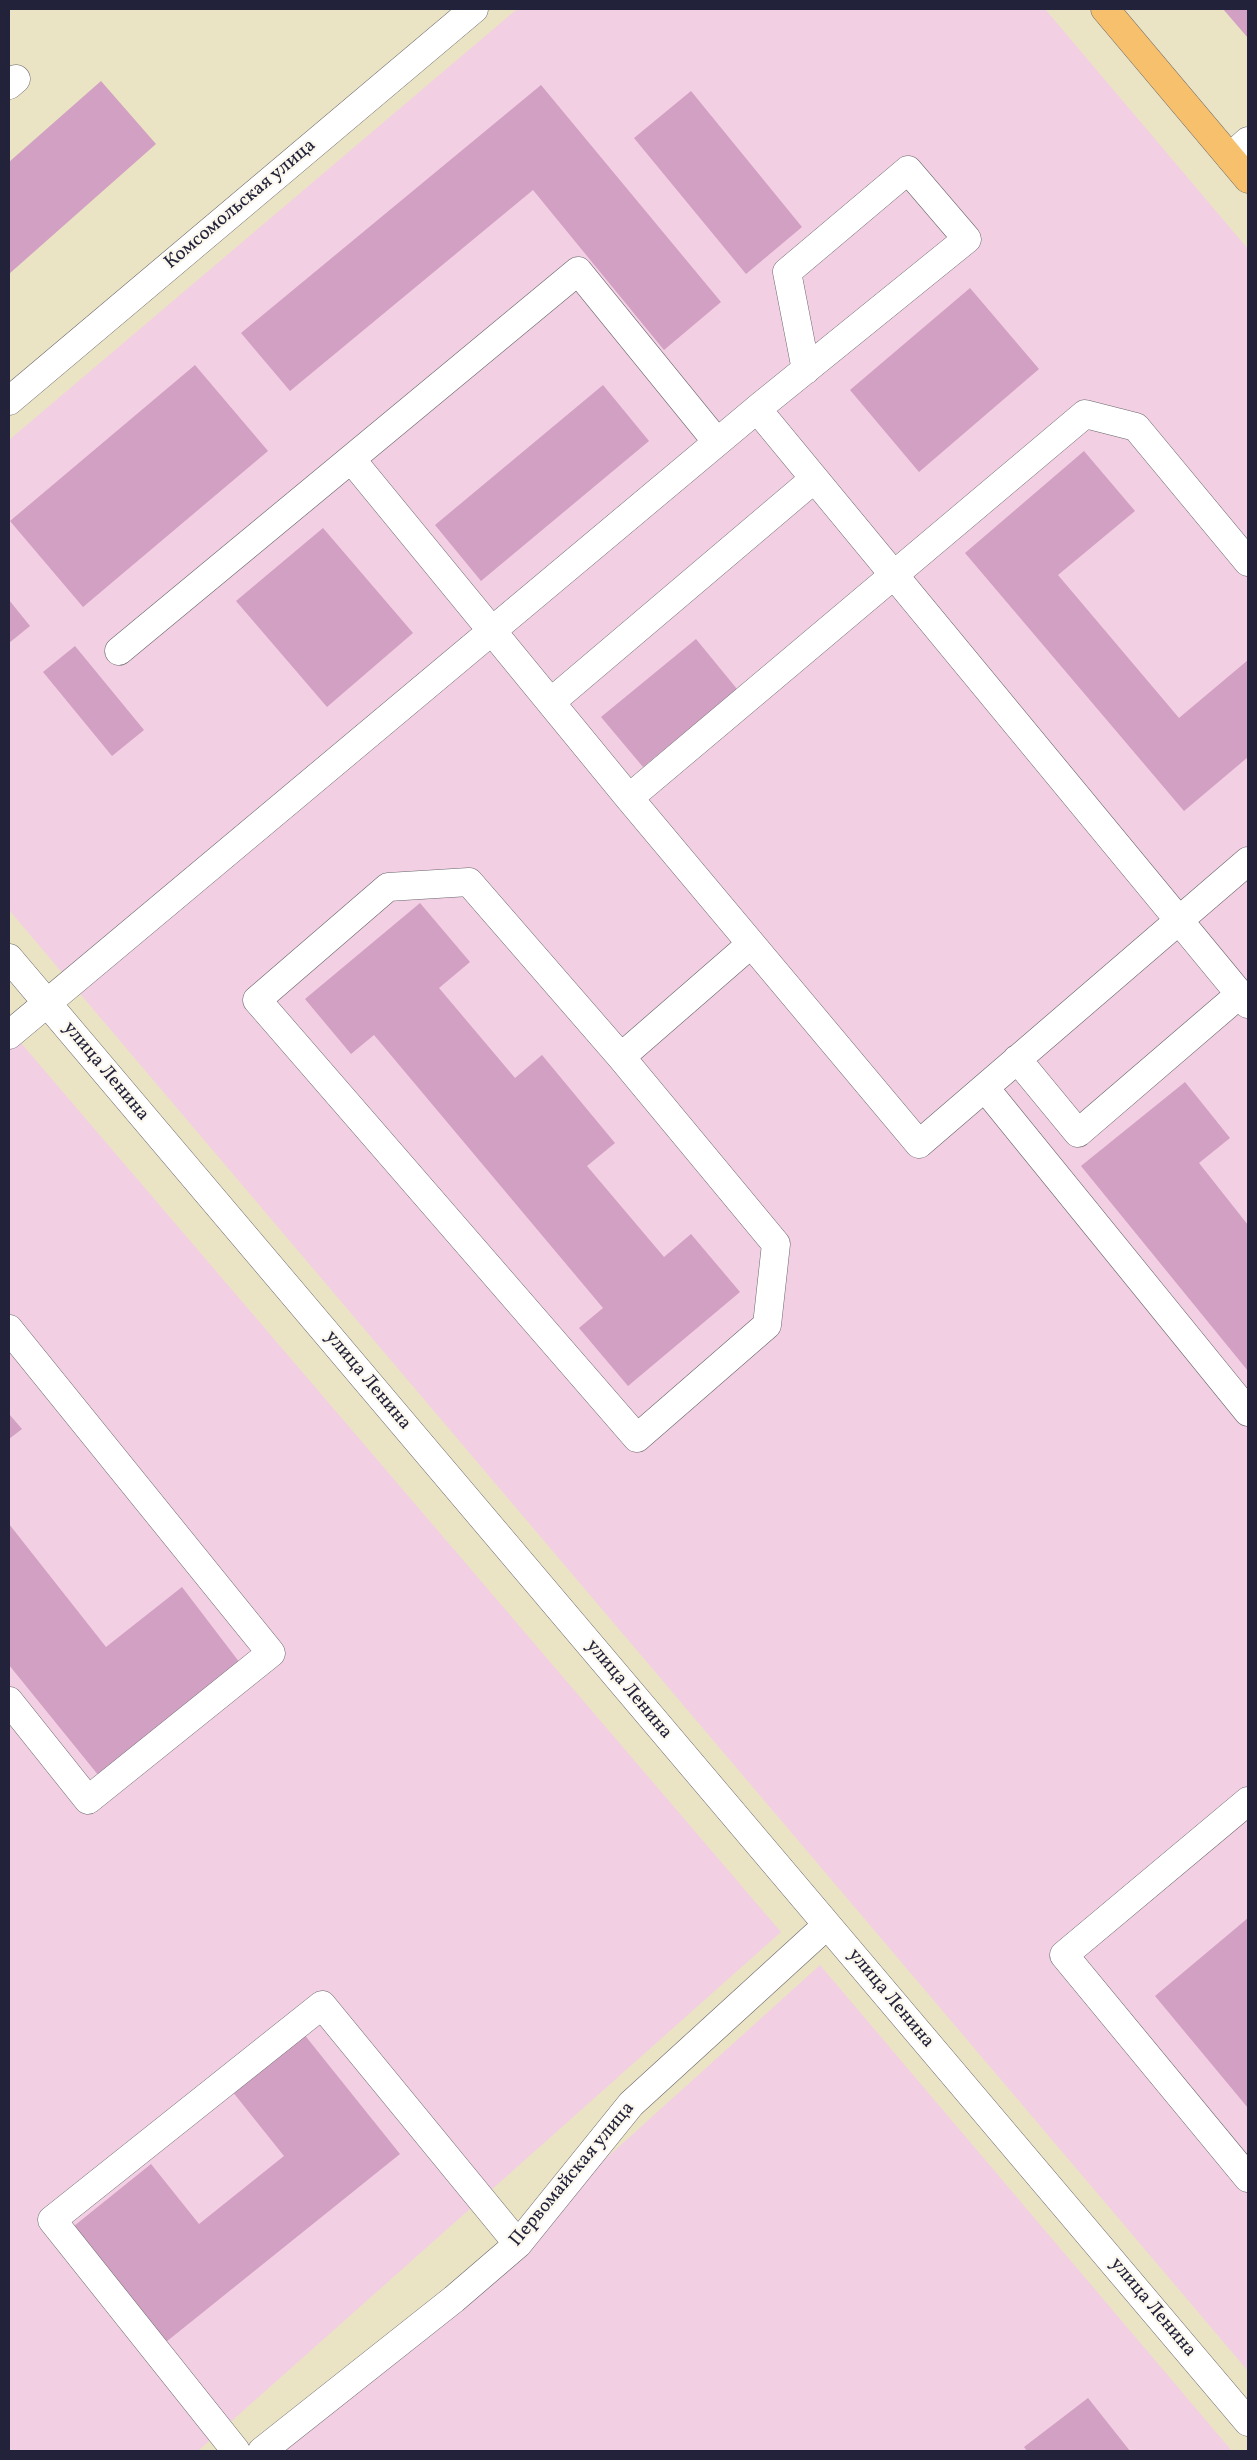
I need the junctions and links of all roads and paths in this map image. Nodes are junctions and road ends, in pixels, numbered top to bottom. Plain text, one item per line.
1 (474, 9) edge
2 (1106, 9) edge
3 (1239, 149) edge
4 (1248, 179) edge
5 (806, 370) junction
6 (9, 401) edge
7 (757, 409) junction
8 (718, 442) junction
9 (352, 459) junction
10 (814, 479) junction
11 (1248, 562) edge
12 (892, 575) junction
13 (492, 631) junction
14 (119, 651) dead end
15 (551, 702) junction
16 (629, 798) junction
17 (1248, 861) edge
18 (1178, 919) junction
19 (751, 944) junction
20 (9, 958) edge
21 (1244, 999) edge
22 (47, 1002) junction
23 (9, 1035) edge
24 (621, 1057) junction
25 (1017, 1059) junction
26 (985, 1088) junction
27 (9, 1329) edge
28 (1248, 1412) edge
29 (9, 1701) edge
30 (1248, 1801) edge
31 (827, 1925) junction
32 (1248, 2178) edge
33 (518, 2244) junction
34 (1248, 2422) edge
35 (236, 2451) edge
36 (262, 2451) edge

1 - 6 street, Комсомольская улица
2 - 3 main road
3 - 4 main road
5 - 5 street
5 - 7 street
7 - 8 street
7 - 10 street
8 - 9 street
8 - 13 street
9 - 13 street
9 - 14 street
10 - 12 street
10 - 15 street
11 - 12 street
12 - 16 street
12 - 18 street
13 - 15 street
13 - 22 street
15 - 16 street
16 - 19 street
17 - 18 street
18 - 21 street
18 - 25 street
19 - 24 street
19 - 26 street
20 - 22 street, улица Ленина
21 - 25 street
22 - 23 street
22 - 31 street, улица Ленина
24 - 24 street
25 - 26 street
26 - 28 street
27 - 29 street
30 - 32 street
31 - 33 street, Первомайская улица
31 - 34 street, улица Ленина
33 - 35 street
33 - 36 street, Первомайская улица

